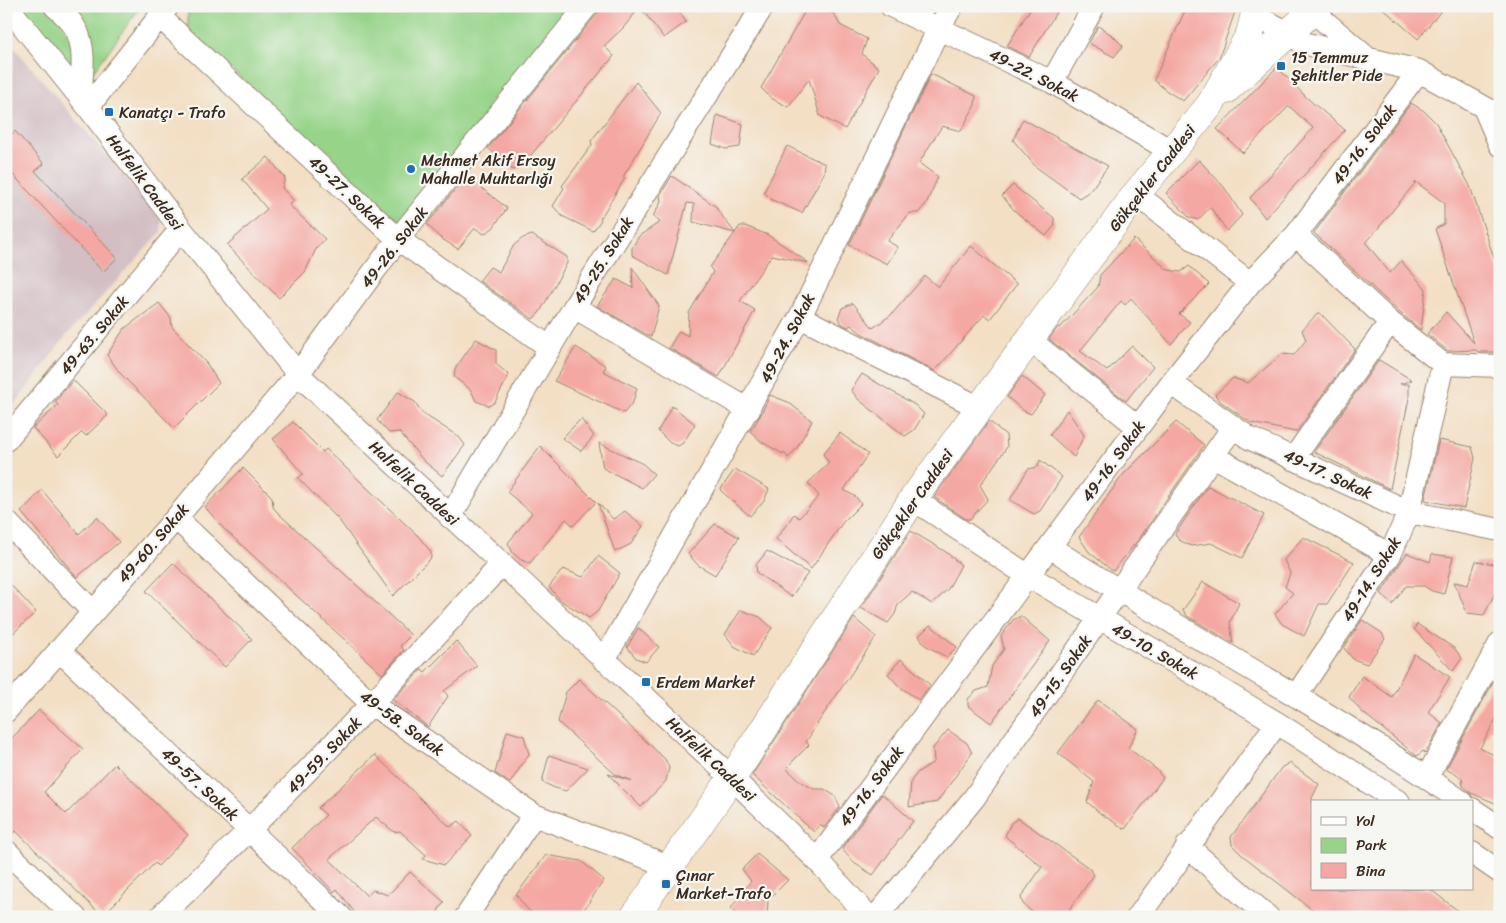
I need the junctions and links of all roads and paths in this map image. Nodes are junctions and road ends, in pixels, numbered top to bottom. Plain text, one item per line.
1 (7, 6) edge
2 (55, 6) edge
3 (587, 6) edge
4 (763, 6) edge
5 (891, 6) edge
6 (952, 6) edge
7 (1094, 6) edge
8 (1306, 6) edge
9 (1316, 6) edge
10 (1256, 11) edge
11 (164, 12) edge
12 (939, 28) junction
13 (1290, 33) junction
14 (1367, 58) junction
15 (1419, 71) junction
16 (1052, 82) junction
17 (84, 101) junction
18 (1210, 105) junction
19 (1493, 113) edge
20 (1500, 144) edge
21 (1173, 152) junction
22 (1136, 194) junction
23 (181, 229) junction
24 (1296, 235) junction
25 (398, 239) junction
26 (1250, 283) junction
27 (574, 307) junction
28 (800, 317) junction
29 (1390, 322) junction
30 (1030, 340) junction
31 (550, 348) junction
32 (1443, 364) junction
33 (1500, 366) edge
34 (298, 374) junction
35 (1171, 383) junction
36 (980, 408) junction
37 (749, 410) junction
38 (1138, 427) junction
39 (1233, 427) junction
40 (6, 440) edge
41 (1212, 456) junction
42 (1293, 459) junction
43 (914, 499) junction
44 (1409, 512) junction
45 (450, 517) junction
46 (176, 518) junction
47 (6, 521) edge
48 (1500, 530) edge
49 (1050, 547) junction
50 (1390, 555) junction
51 (501, 565) junction
52 (1027, 575) junction
53 (1119, 592) junction
54 (93, 612) junction
55 (1100, 619) junction
56 (1500, 643) edge
57 (58, 650) junction
58 (604, 660) junction
59 (1296, 696) junction
60 (373, 705) junction
61 (6, 711) edge
62 (1277, 723) junction
63 (1427, 777) junction
64 (732, 778) junction
65 (1396, 800) edge
66 (1459, 800) edge
67 (1474, 810) edge
68 (534, 815) junction
69 (1500, 828) edge
70 (250, 832) junction
71 (1187, 846) junction
72 (6, 851) edge
73 (1474, 854) edge
74 (817, 860) junction
75 (669, 866) junction
76 (1500, 872) edge
77 (75, 917) edge
78 (160, 917) edge
79 (341, 917) edge
80 (466, 917) edge
81 (634, 917) edge
82 (869, 917) edge
83 (876, 917) edge
84 (1138, 917) edge
85 (1268, 917) edge

1 - 17 street, Halfelik Caddesi
2 - 17 street
3 - 25 street, 49-26. Sokak
4 - 27 street, 49-25. Sokak
5 - 12 street, 49-22. Sokak
6 - 12 street, 49-24. Sokak
7 - 16 street
8 - 13 main road
9 - 14 street
10 - 13 street
10 - 18 main road
11 - 17 street
11 - 25 street, 49-27. Sokak
12 - 16 street, 49-22. Sokak
12 - 28 street, 49-24. Sokak
13 - 14 street
13 - 18 main road
14 - 15 street
15 - 19 street
15 - 24 street, 49-16. Sokak
16 - 21 street, 49-22. Sokak
17 - 23 street, Halfelik Caddesi
18 - 21 main road, Gökçekler Caddesi
19 - 20 street
21 - 22 main road, Gökçekler Caddesi
22 - 26 street
22 - 30 main road, Gökçekler Caddesi
23 - 34 street, Halfelik Caddesi
23 - 40 street, 49-63. Sokak
24 - 26 street, 49-16. Sokak
24 - 29 street
25 - 31 street, 49-27. Sokak
25 - 34 street, 49-26. Sokak
26 - 35 street, 49-16. Sokak
27 - 31 street, 49-25. Sokak
27 - 37 street
28 - 36 street
28 - 37 street, 49-24. Sokak
29 - 32 street
29 - 42 street
30 - 36 main road, Gökçekler Caddesi
30 - 38 street
31 - 45 street, 49-25. Sokak
32 - 33 street
32 - 44 street, 49-14. Sokak
34 - 45 street, Halfelik Caddesi
34 - 46 street, 49-60. Sokak
35 - 38 street, 49-16. Sokak
35 - 39 street, 49-17. Sokak
36 - 43 main road, Gökçekler Caddesi
37 - 58 street, 49-24. Sokak
38 - 49 street, 49-16. Sokak
39 - 41 street, 49-15. Sokak
39 - 42 street, 49-17. Sokak
41 - 50 street
41 - 53 street, 49-15. Sokak
42 - 44 street, 49-17. Sokak
43 - 52 street, 49-10. Sokak
43 - 64 main road, Gökçekler Caddesi
44 - 48 street, 49-17. Sokak
44 - 50 street, 49-14. Sokak
45 - 51 street, Halfelik Caddesi
46 - 54 street, 49-60. Sokak
46 - 60 street, 49-58. Sokak
47 - 54 street
49 - 52 street, 49-16. Sokak
49 - 53 street, 49-10. Sokak
50 - 59 street, 49-14. Sokak
51 - 58 street, Halfelik Caddesi
51 - 60 street, 49-59. Sokak
52 - 55 street, 49-10. Sokak
52 - 74 street, 49-16. Sokak
53 - 55 street, 49-15. Sokak
53 - 59 street, 49-10. Sokak
54 - 57 street, 49-60. Sokak
55 - 62 street, 49-10. Sokak
55 - 83 street, 49-15. Sokak
56 - 63 street
57 - 61 street, 49-60. Sokak
57 - 70 street, 49-57. Sokak
58 - 64 street, Halfelik Caddesi
59 - 63 street, 49-10. Sokak
60 - 68 street, 49-58. Sokak
60 - 70 street, 49-59. Sokak
62 - 65 street, 49-10. Sokak
62 - 71 street
63 - 66 street, 49-10. Sokak
64 - 74 street, Halfelik Caddesi
64 - 75 main road, Gökçekler Caddesi
67 - 69 street
68 - 75 street, 49-58. Sokak
68 - 80 street
70 - 78 street, 49-59. Sokak
70 - 79 street, 49-57. Sokak
71 - 84 street
71 - 85 street
72 - 77 street
73 - 76 street
74 - 82 street, Halfelik Caddesi
75 - 81 main road, Gökçekler Caddesi

